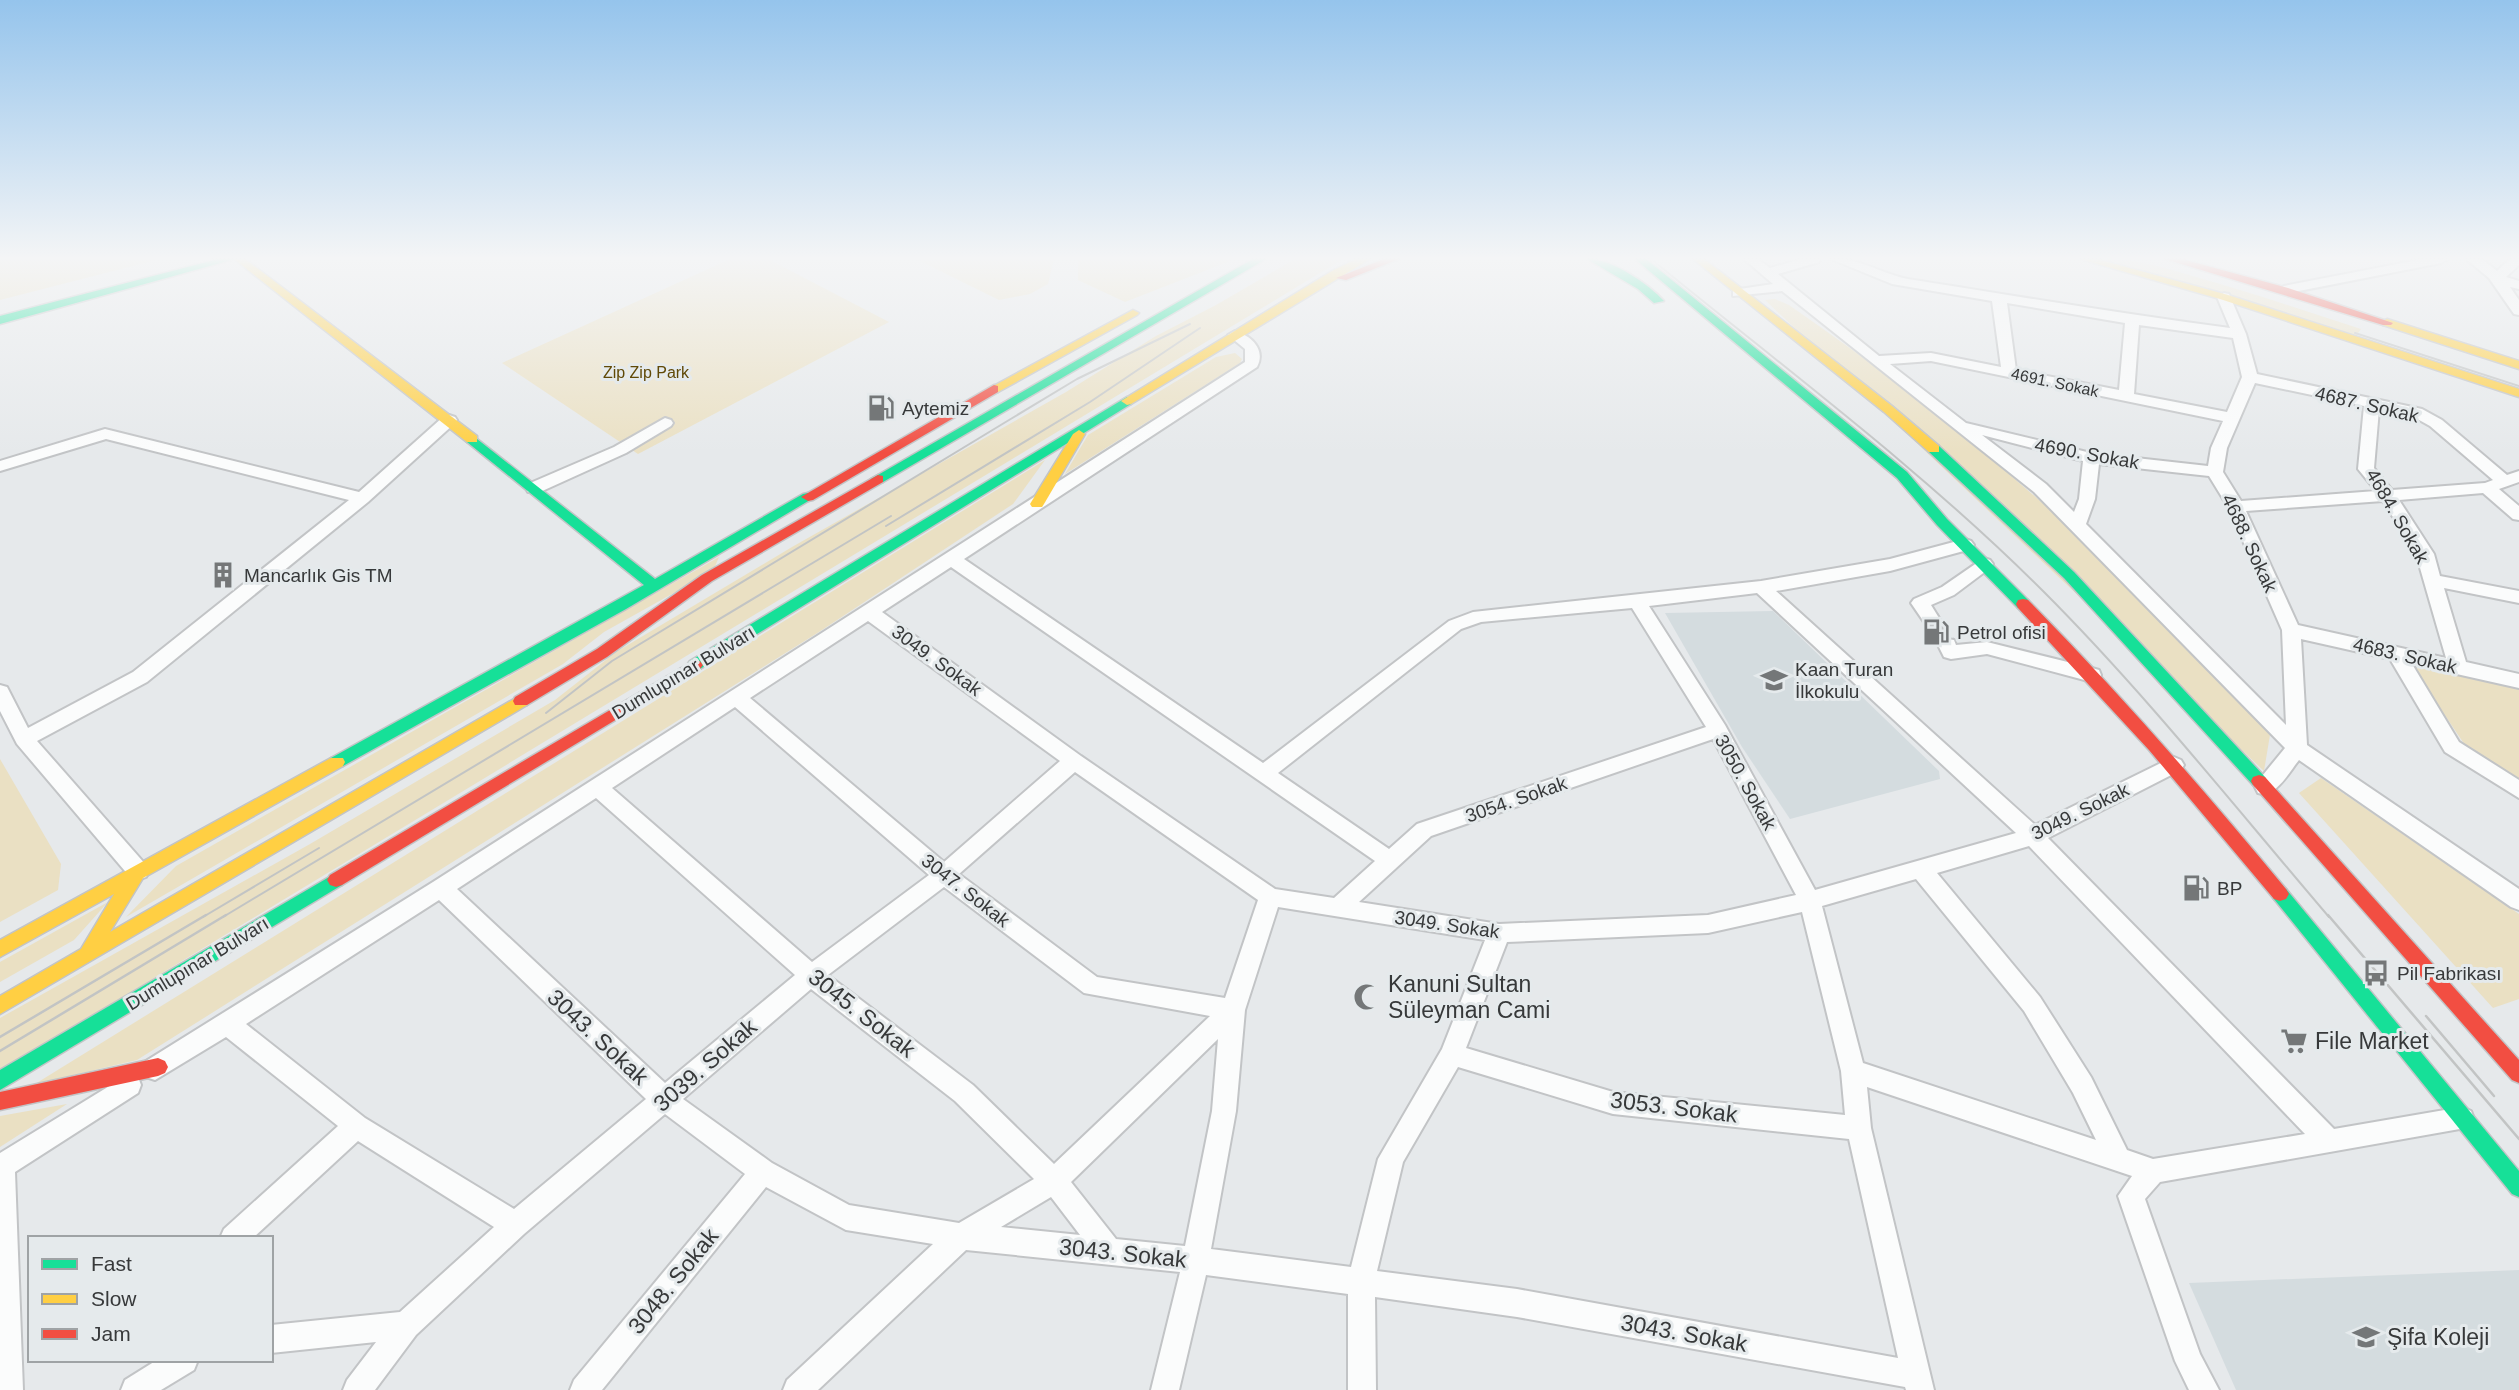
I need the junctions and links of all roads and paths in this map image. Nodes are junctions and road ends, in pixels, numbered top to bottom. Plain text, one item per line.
1 (324, 324) edge
2 (1112, 324) edge
3 (1145, 324) edge
4 (1254, 324) edge
5 (1720, 324) edge
6 (1767, 324) edge
7 (1778, 324) edge
8 (1830, 324) edge
9 (2002, 324) edge
10 (2132, 324) edge
11 (2162, 324) edge
12 (2235, 324) edge
13 (2307, 324) edge
14 (2392, 324) edge
15 (2239, 334) junction
16 (1235, 335) junction
17 (1876, 361) junction
18 (2516, 363) edge
19 (2009, 372) junction
20 (2249, 377) junction
21 (2519, 393) edge
22 (2126, 397) junction
23 (2372, 404) junction
24 (2232, 418) junction
25 (449, 420) junction
26 (665, 424) dead end
27 (1962, 425) junction
28 (1083, 428) junction
29 (1832, 439) dead end
30 (2091, 458) junction
31 (0, 466) edge
32 (2215, 472) junction
33 (2512, 479) edge
34 (534, 488) junction
35 (2487, 488) junction
36 (2389, 497) junction
37 (362, 498) junction
38 (1037, 504) junction
39 (2236, 507) junction
40 (2519, 515) edge
41 (1942, 522) junction
42 (2077, 525) junction
43 (739, 539) junction
44 (1965, 545) junction
45 (952, 559) junction
46 (1984, 564) junction
47 (2069, 575) junction
48 (706, 578) junction
49 (2432, 580) junction
50 (654, 586) junction
51 (1761, 587) junction
52 (2519, 597) edge
53 (1637, 601) junction
54 (869, 612) junction
55 (1930, 618) dead end
56 (2291, 630) junction
57 (1947, 645) dead end
58 (2397, 654) junction
59 (2458, 667) junction
60 (2095, 676) junction
61 (2519, 681) edge
62 (0, 692) edge
63 (736, 697) junction
64 (1717, 730) junction
65 (24, 739) junction
66 (2297, 748) junction
67 (1074, 761) junction
68 (2174, 765) junction
69 (1264, 773) junction
70 (2264, 787) junction
71 (598, 788) junction
72 (2519, 790) edge
73 (2033, 836) junction
74 (1391, 861) junction
75 (1921, 869) junction
76 (138, 871) junction
77 (944, 875) junction
78 (441, 888) junction
79 (1270, 897) junction
80 (1810, 901) junction
81 (2519, 901) edge
82 (1338, 908) junction
83 (1499, 933) junction
84 (0, 949) edge
85 (88, 954) junction
86 (811, 975) junction
87 (0, 1006) edge
88 (1233, 1010) junction
89 (227, 1023) junction
90 (1452, 1054) junction
91 (158, 1067) junction
92 (1853, 1071) junction
93 (2519, 1074) edge
94 (0, 1081) edge
95 (665, 1100) junction
96 (0, 1101) edge
97 (2462, 1119) junction
98 (356, 1126) junction
99 (1859, 1128) junction
100 (2329, 1141) junction
101 (2118, 1159) junction
102 (1, 1166) edge
103 (2152, 1171) junction
104 (763, 1172) junction
105 (1054, 1181) junction
106 (2519, 1187) edge
107 (515, 1225) junction
108 (235, 1236) edge
109 (961, 1236) junction
110 (1111, 1253) junction
111 (1196, 1260) junction
112 (1361, 1282) junction
113 (406, 1325) junction
114 (273, 1339) edge
115 (175, 1363) edge
116 (1919, 1382) edge
117 (9, 1390) edge
118 (135, 1390) edge
119 (357, 1390) edge
120 (584, 1390) edge
121 (797, 1390) edge
122 (1165, 1390) edge
123 (1362, 1390) edge
124 (2205, 1390) edge

1 - 25 main road
2 - 43 main road
3 - 48 main road
4 - 16 main road, Dumlupınar Bulvarı
5 - 41 main road
6 - 47 main road
7 - 47 main road
8 - 17 street
9 - 19 street
10 - 22 street
11 - 15 street
12 - 15 street
13 - 21 main road
14 - 18 main road
15 - 20 street
16 - 28 main road, Dumlupınar Bulvarı
16 - 38 street
17 - 19 street, 4691. Sokak
17 - 27 street
19 - 22 street, 4691. Sokak
20 - 23 street, 4687. Sokak
20 - 24 street, 4688. Sokak
22 - 24 street, 4691. Sokak
23 - 33 street, 4687. Sokak
23 - 36 street, 4684. Sokak
24 - 32 street, 4688. Sokak
25 - 34 main road
25 - 37 street
26 - 34 street
27 - 30 street, 4690. Sokak
27 - 42 street
28 - 38 main road
28 - 94 main road, Dumlupınar Bulvarı
29 - 41 main road
30 - 32 street, 4690. Sokak
30 - 42 street
31 - 37 street
32 - 39 street, 4688. Sokak
33 - 35 street
34 - 50 main road
35 - 36 street
35 - 40 street
36 - 39 street
36 - 49 street, 4684. Sokak
37 - 65 street
38 - 45 street
39 - 56 street, 4688. Sokak
41 - 44 main road
42 - 66 street
43 - 48 main road
43 - 50 main road
44 - 46 main road
44 - 51 street
45 - 54 street
45 - 69 street
46 - 55 street
46 - 60 main road
47 - 70 main road
48 - 85 main road
49 - 52 street
49 - 59 street, 4684. Sokak
50 - 76 main road
51 - 53 street
51 - 73 street
53 - 64 street, 3050. Sokak
53 - 69 street
54 - 63 street
54 - 67 street, 3049. Sokak
56 - 58 street, 4683. Sokak
56 - 66 street, 4688. Sokak
57 - 60 street
58 - 59 street, 4683. Sokak
58 - 72 street
59 - 61 street, 4683. Sokak
60 - 68 main road
62 - 65 street
63 - 71 street
63 - 77 street, 3047. Sokak
64 - 74 street, 3054. Sokak
64 - 80 street, 3050. Sokak
65 - 76 street
66 - 70 street
66 - 81 street
67 - 77 street, 3039. Sokak
67 - 79 street, 3049. Sokak
68 - 73 street, 3049. Sokak
68 - 97 main road
69 - 74 street
70 - 93 main road
71 - 78 street
71 - 86 street, 3045. Sokak
73 - 75 street, 3049. Sokak
73 - 100 street
74 - 82 street, 3054. Sokak
75 - 80 street, 3049. Sokak
75 - 101 street
76 - 84 main road
76 - 85 main road
77 - 86 street, 3039. Sokak
77 - 88 street, 3047. Sokak
78 - 89 street
78 - 95 street, 3043. Sokak
79 - 82 street, 3049. Sokak
79 - 88 street
80 - 83 street, 3049. Sokak
80 - 92 street, 3050. Sokak
82 - 83 street, 3049. Sokak
83 - 90 street
85 - 87 main road
86 - 95 street, 3039. Sokak
86 - 105 street, 3045. Sokak
88 - 105 street
88 - 111 street
89 - 91 street
89 - 98 street
90 - 99 street, 3053. Sokak
90 - 112 street
91 - 96 main road
91 - 102 street
92 - 99 street, 3050. Sokak
92 - 101 street
95 - 104 street, 3043. Sokak
95 - 107 street, 3039. Sokak
97 - 100 street
97 - 106 main road
98 - 107 street
98 - 108 street
99 - 116 street, 3050. Sokak
100 - 103 street
101 - 103 street
102 - 117 street
103 - 124 street
104 - 109 street, 3043. Sokak
104 - 120 street, 3048. Sokak
105 - 109 street
105 - 110 street, 3045. Sokak
107 - 113 street, 3039. Sokak
109 - 110 street, 3043. Sokak
109 - 121 street
110 - 111 street, 3043. Sokak
111 - 112 street, 3043. Sokak
111 - 122 street
112 - 116 street, 3043. Sokak
112 - 123 street
113 - 114 street
113 - 119 street, 3039. Sokak
115 - 118 street

